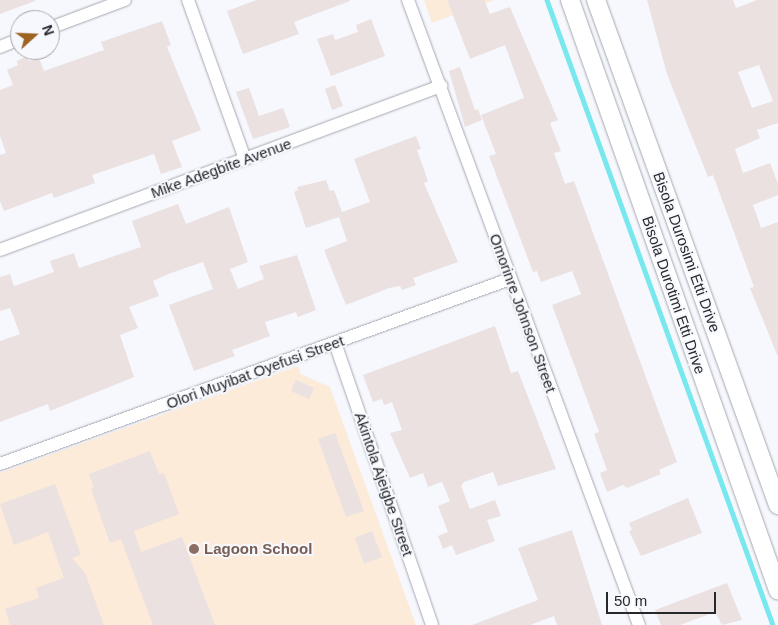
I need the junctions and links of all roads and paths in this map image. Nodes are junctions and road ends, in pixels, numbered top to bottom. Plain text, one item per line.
1 (124, 0) edge
2 (188, 0) edge
3 (408, 0) edge
4 (570, 0) edge
5 (596, 0) edge
6 (60, 24) edge
7 (441, 86) junction
8 (245, 159) junction
9 (0, 250) edge
10 (510, 279) junction
11 (335, 343) junction
12 (0, 464) edge
13 (778, 505) edge
14 (778, 590) edge
15 (432, 625) edge
16 (639, 625) edge

1 - 6 street
2 - 8 street
3 - 7 street, Omorinre Johnson Street
4 - 14 main road, Bisola Durotimi Etti Drive
5 - 13 main road, Bisola Durosimi Etti Drive
7 - 8 street, Mike Adegbite Avenue
7 - 10 street, Omorinre Johnson Street
8 - 9 street, Mike Adegbite Avenue
10 - 11 street, Olori Muyibat Oyefusi Street
10 - 16 street, Omorinre Johnson Street
11 - 12 street, Olori Muyibat Oyefusi Street
11 - 15 street, Akintola Ajeigbe Street

